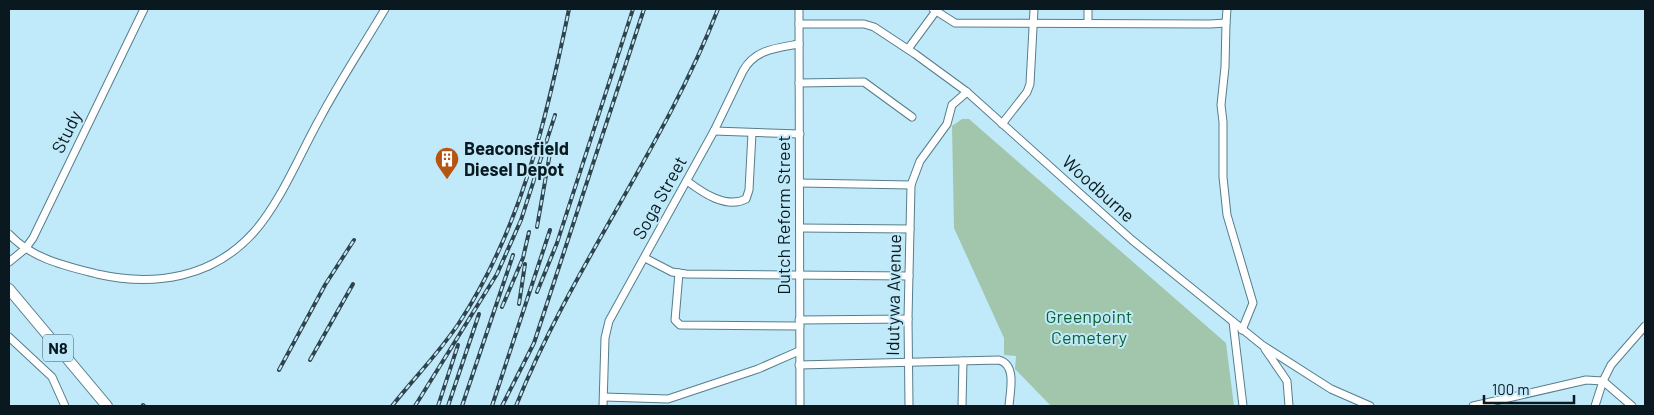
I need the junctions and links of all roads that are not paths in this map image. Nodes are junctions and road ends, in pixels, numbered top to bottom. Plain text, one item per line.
1 (144, 9) edge
2 (385, 9) edge
3 (799, 9) edge
4 (1034, 9) edge
5 (1088, 9) edge
6 (1227, 9) edge
7 (934, 10) edge
8 (1088, 22) junction
9 (1226, 23) junction
10 (799, 24) junction
11 (1033, 24) junction
12 (799, 44) junction
13 (908, 49) junction
14 (800, 83) junction
15 (967, 92) junction
16 (912, 117) dead end
17 (1002, 124) junction
18 (714, 131) junction
19 (752, 133) junction
20 (800, 134) junction
21 (687, 182) junction
22 (800, 183) junction
23 (912, 185) junction
24 (800, 228) junction
25 (910, 230) junction
26 (9, 234) edge
27 (25, 249) junction
28 (645, 258) junction
29 (9, 262) edge
30 (679, 273) junction
31 (799, 274) junction
32 (909, 276) junction
33 (9, 289) edge
34 (908, 319) junction
35 (1233, 322) junction
36 (800, 323) junction
37 (1645, 326) edge
38 (1242, 330) junction
39 (9, 337) edge
40 (1262, 345) junction
41 (799, 351) junction
42 (963, 361) junction
43 (908, 364) junction
44 (799, 365) junction
45 (1603, 381) junction
46 (604, 397) junction
47 (66, 406) edge
48 (106, 406) edge
49 (603, 406) edge
50 (800, 406) edge
51 (909, 406) edge
52 (962, 406) edge
53 (1010, 406) edge
54 (1243, 406) edge
55 (1289, 406) edge
56 (1370, 406) edge
57 (1473, 406) edge
58 (1595, 406) edge
59 (1632, 406) edge

1 - 27 street, Study
2 - 27 street
3 - 10 street, Dutch Reform Street
4 - 11 street
5 - 8 street
6 - 9 street
7 - 11 street
7 - 13 street
8 - 9 street
8 - 11 street
9 - 38 street
10 - 12 street, Dutch Reform Street
10 - 13 street, Woodburne
11 - 17 street
12 - 14 street, Dutch Reform Street
12 - 18 street, Soga Street
13 - 15 street, Woodburne
14 - 16 street
14 - 20 street, Dutch Reform Street
15 - 17 street, Woodburne
15 - 23 street, Idutywa Avenue
17 - 35 street, Woodburne
18 - 19 street
18 - 21 street, Soga Street
19 - 20 street
19 - 21 street
20 - 22 street, Dutch Reform Street
21 - 28 street, Soga Street
22 - 23 street
22 - 24 street, Dutch Reform Street
23 - 25 street, Idutywa Avenue
24 - 25 street
24 - 31 street, Dutch Reform Street
25 - 32 street, Idutywa Avenue
26 - 27 street
27 - 29 street, Study
28 - 30 street
28 - 46 street, Soga Street
30 - 31 street
30 - 36 street
31 - 32 street
31 - 36 street, Dutch Reform Street
32 - 34 street, Idutywa Avenue
33 - 48 highway, N8
34 - 36 street
34 - 43 street, Idutywa Avenue
35 - 38 street, Woodburne
35 - 54 street
36 - 41 street, Dutch Reform Street
37 - 45 street
38 - 40 street, Woodburne
39 - 47 street
40 - 55 street
40 - 56 street, Woodburne
41 - 44 street, Dutch Reform Street
41 - 46 street
42 - 43 street
42 - 52 street
42 - 53 street
43 - 44 street
43 - 51 street, Idutywa Avenue
44 - 50 street, Dutch Reform Street
45 - 57 street
45 - 58 street
45 - 59 street
46 - 49 street, Soga Street

